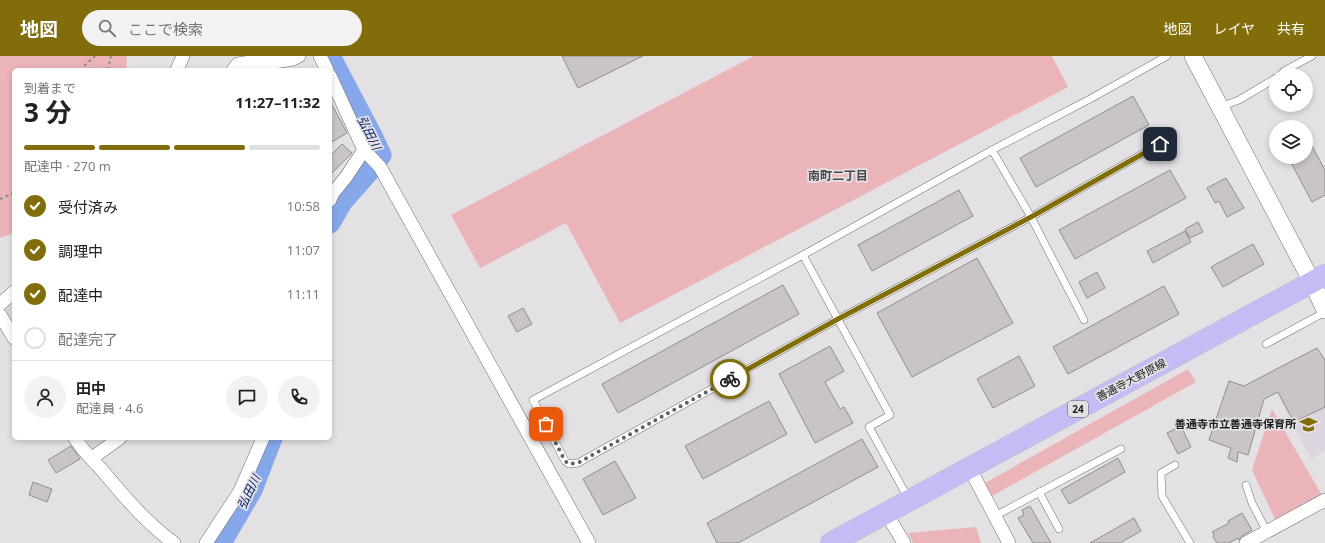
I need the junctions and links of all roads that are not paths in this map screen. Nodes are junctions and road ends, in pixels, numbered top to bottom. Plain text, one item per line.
1 (183, 56) edge
2 (299, 56) edge
3 (320, 56) edge
4 (1167, 56) edge
5 (1193, 56) edge
6 (1312, 56) edge
7 (178, 68) edge
8 (235, 68) edge
9 (326, 68) edge
10 (1290, 68) edge
11 (332, 80) edge
12 (1269, 82) edge
13 (1220, 108) junction
14 (1172, 137) dead end
15 (992, 150) junction
16 (366, 152) junction
17 (332, 195) edge
18 (1031, 217) junction
19 (803, 255) junction
20 (1319, 279) edge
21 (12, 294) edge
22 (0, 304) edge
23 (1325, 311) edge
24 (0, 315) edge
25 (838, 319) junction
26 (1084, 320) dead end
27 (12, 335) edge
28 (1266, 344) dead end
29 (76, 440) edge
30 (117, 440) edge
31 (262, 440) edge
32 (1121, 449) dead end
33 (92, 458) junction
34 (1175, 465) dead end
35 (969, 467) junction
36 (1246, 485) dead end
37 (1039, 492) junction
38 (909, 500) junction
39 (1325, 500) edge
40 (886, 513) junction
41 (995, 516) junction
42 (1059, 529) dead end
43 (1267, 532) junction
44 (174, 543) edge
45 (206, 543) edge
46 (589, 543) edge
47 (831, 543) edge
48 (904, 543) edge
49 (1009, 543) edge
50 (1190, 543) edge
51 (1246, 543) edge

1 - 7 street
2 - 8 street
3 - 9 street
4 - 15 lane
5 - 13 street
6 - 10 lane
11 - 16 street
12 - 13 lane
13 - 20 street
14 - 18 lane
15 - 18 lane
15 - 19 lane
16 - 17 street
16 - 46 street
18 - 25 lane
18 - 26 lane
19 - 25 lane
19 - 25 lane
20 - 23 street
20 - 35 main road, 善通寺大野原線 / 24
21 - 22 street
23 - 28 lane
24 - 27 street
25 - 38 lane
29 - 33 street
30 - 33 street
31 - 45 street
32 - 37 lane
33 - 44 street
34 - 50 lane
35 - 38 main road, 善通寺大野原線 / 24
35 - 41 street
36 - 43 lane
37 - 41 lane
37 - 42 lane
38 - 40 main road, 善通寺大野原線 / 24
39 - 43 street
40 - 47 main road, 善通寺大野原線 / 24
40 - 48 street
41 - 49 street
43 - 51 street

